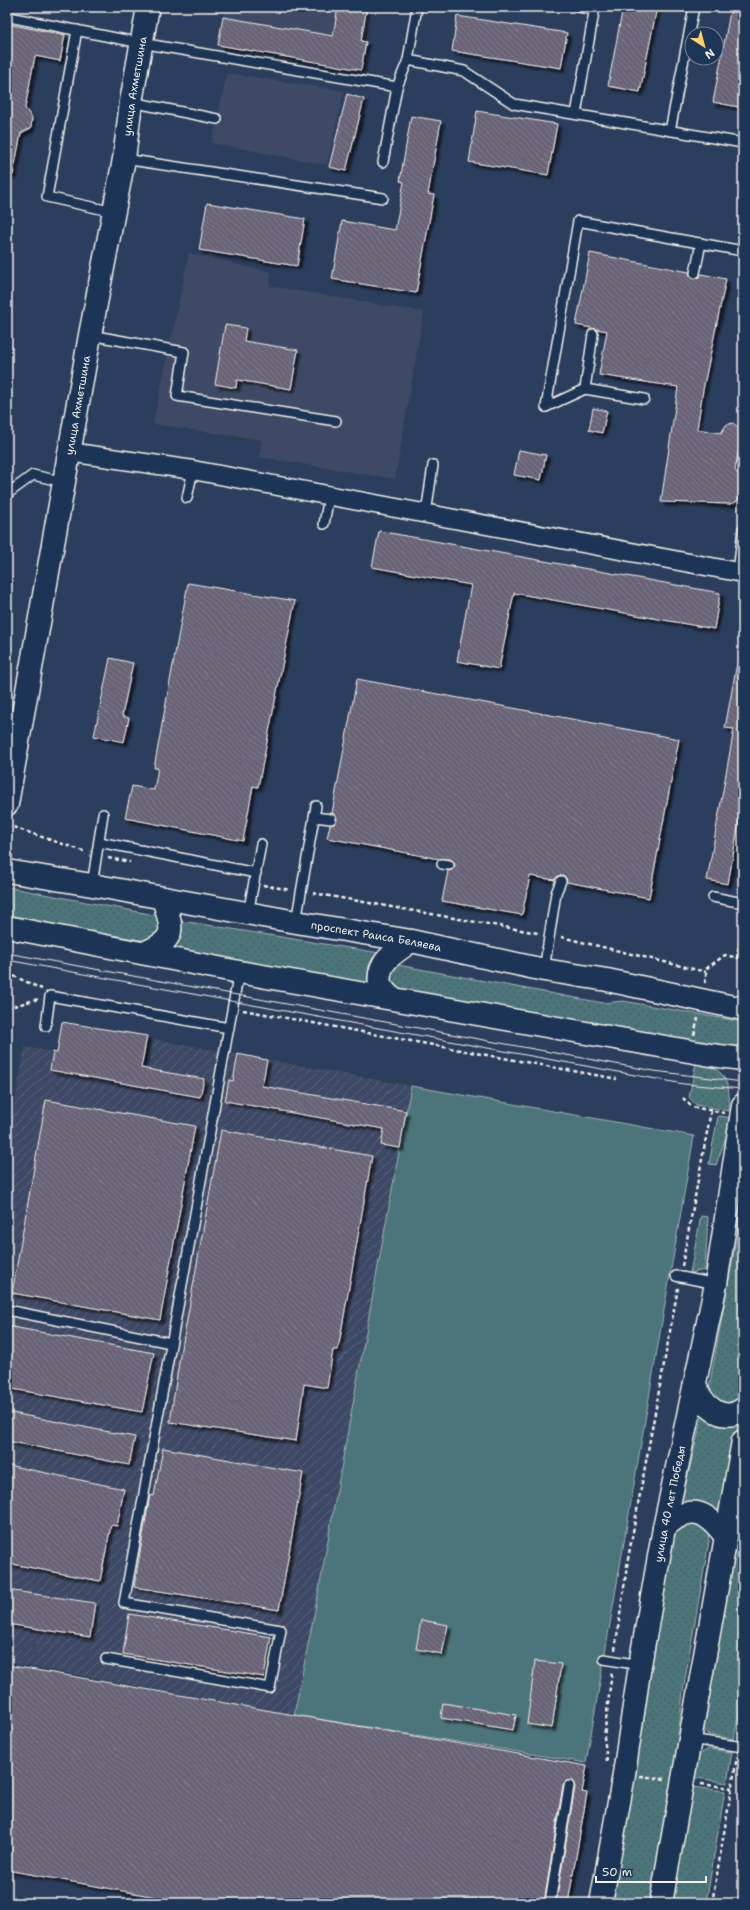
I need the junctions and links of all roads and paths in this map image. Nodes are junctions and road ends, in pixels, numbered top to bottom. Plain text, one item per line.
1 (148, 7) edge
2 (417, 7) edge
3 (580, 7) edge
4 (694, 7) edge
5 (595, 8) edge
6 (9, 17) dead end
7 (77, 30) junction
8 (142, 43) junction
9 (408, 60) junction
10 (397, 87) junction
11 (131, 102) junction
12 (576, 114) junction
13 (218, 119) dead end
14 (670, 131) junction
15 (743, 143) edge
16 (124, 159) junction
17 (383, 162) dead end
18 (383, 198) dead end
19 (114, 212) junction
20 (701, 243) junction
21 (743, 251) edge
22 (695, 273) dead end
23 (593, 334) dead end
24 (90, 335) junction
25 (585, 389) junction
26 (644, 399) dead end
27 (336, 421) dead end
28 (69, 452) junction
29 (433, 465) dead end
30 (193, 470) junction
31 (64, 482) junction
32 (7, 494) edge
33 (329, 496) junction
34 (187, 498) dead end
35 (426, 514) junction
36 (324, 524) dead end
37 (743, 529) edge
38 (740, 573) edge
39 (11, 755) edge
40 (7, 804) edge
41 (316, 806) dead end
42 (103, 814) dead end
43 (314, 817) junction
44 (331, 819) dead end
45 (7, 825) edge
46 (99, 842) junction
47 (261, 844) dead end
48 (97, 856) junction
49 (136, 863) dead end
50 (7, 871) edge
51 (256, 873) junction
52 (558, 881) dead end
53 (254, 883) junction
54 (92, 885) junction
55 (300, 891) junction
56 (713, 897) dead end
57 (163, 898) junction
58 (743, 903) edge
59 (250, 914) junction
60 (743, 920) edge
61 (296, 922) junction
62 (7, 927) edge
63 (549, 935) junction
64 (411, 941) junction
65 (144, 953) junction
66 (737, 958) junction
67 (743, 959) edge
68 (544, 970) junction
69 (239, 972) junction
70 (706, 972) junction
71 (7, 973) edge
72 (704, 984) dead end
73 (50, 996) junction
74 (391, 998) junction
75 (7, 1008) edge
76 (232, 1008) junction
77 (743, 1009) edge
78 (699, 1012) dead end
79 (46, 1026) dead end
80 (229, 1028) junction
81 (691, 1052) junction
82 (743, 1059) edge
83 (617, 1078) dead end
84 (683, 1098) dead end
85 (743, 1105) edge
86 (678, 1276) junction
87 (716, 1284) junction
88 (7, 1310) edge
89 (171, 1343) junction
90 (695, 1384) junction
91 (743, 1409) edge
92 (743, 1442) edge
93 (664, 1528) junction
94 (726, 1537) junction
95 (106, 1659) dead end
96 (609, 1659) junction
97 (640, 1665) junction
98 (743, 1728) edge
99 (690, 1739) junction
100 (741, 1746) edge
101 (608, 1766) dead end
102 (639, 1776) dead end
103 (667, 1779) dead end
104 (698, 1784) dead end
105 (569, 1786) dead end
106 (732, 1788) junction
107 (550, 1903) edge
108 (601, 1903) edge
109 (661, 1903) edge
110 (712, 1903) edge

1 - 8 street, улица Ахметшина
2 - 9 lane
3 - 5 lane
4 - 14 lane
5 - 12 lane
6 - 7 lane
7 - 8 lane
7 - 19 lane
8 - 10 lane
8 - 11 street, улица Ахметшина
9 - 10 lane
9 - 12 lane
10 - 17 lane
11 - 13 lane
11 - 16 street, улица Ахметшина
12 - 14 lane
14 - 15 lane
16 - 18 lane
16 - 19 street, улица Ахметшина
19 - 24 street, улица Ахметшина
20 - 21 lane
20 - 22 lane
20 - 25 lane
23 - 25 lane
24 - 27 lane
24 - 28 street, улица Ахметшина
25 - 26 lane
28 - 30 street
28 - 31 street, улица Ахметшина
29 - 35 lane
30 - 33 street
30 - 34 lane
31 - 32 lane
31 - 39 street, улица Ахметшина
33 - 35 street
33 - 36 lane
35 - 38 street
37 - 38 lane
39 - 40 street, улица Ахметшина
41 - 43 lane
42 - 46 lane
43 - 44 lane
43 - 55 lane
45 - 48 path
46 - 48 lane
46 - 51 lane
47 - 51 lane
48 - 49 path
48 - 54 lane
50 - 54 street, проспект Раиса Беляева
51 - 53 lane
52 - 63 lane
53 - 55 path
53 - 59 lane
54 - 57 street, проспект Раиса Беляева
55 - 61 lane
55 - 63 path
56 - 58 lane
57 - 59 street, проспект Раиса Беляева
57 - 65 street
59 - 61 street, проспект Раиса Беляева
60 - 66 path
61 - 64 street, проспект Раиса Беляева
62 - 65 street
63 - 68 lane
63 - 70 path
64 - 68 street, проспект Раиса Беляева
64 - 74 street
65 - 69 street
66 - 67 path
66 - 70 path
68 - 77 street, проспект Раиса Беляева
69 - 74 street
69 - 76 lane
70 - 72 path
71 - 73 path
73 - 75 path
73 - 79 lane
73 - 80 lane
74 - 81 street
76 - 80 lane
76 - 83 path
78 - 81 path
80 - 89 lane
81 - 82 street
84 - 86 path
85 - 87 street, улица 40 лет Победы
86 - 87 lane
86 - 96 path
87 - 90 street, улица 40 лет Победы
88 - 89 lane
89 - 95 lane
90 - 91 street
90 - 93 street, улица 40 лет Победы
92 - 94 street
93 - 94 street
93 - 97 street, улица 40 лет Победы
94 - 99 street
96 - 97 lane
96 - 101 path
97 - 108 street, улица 40 лет Победы
98 - 100 path
99 - 100 lane
99 - 109 street
100 - 106 path
102 - 103 path
104 - 106 path
105 - 107 lane
106 - 110 path

